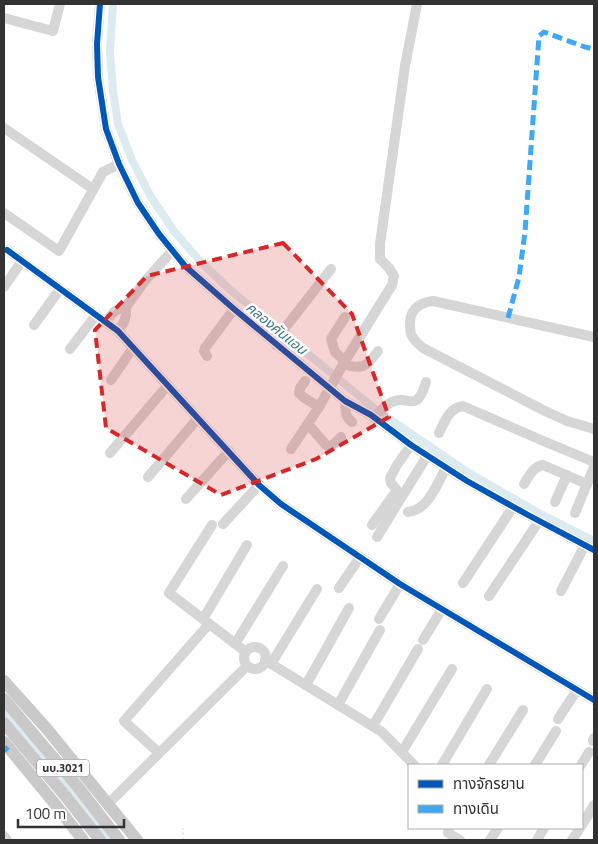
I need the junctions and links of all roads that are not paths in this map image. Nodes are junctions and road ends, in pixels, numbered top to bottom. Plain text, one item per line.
1 (60, 4) edge
2 (100, 4) edge
3 (416, 4) edge
4 (4, 18) edge
5 (4, 128) edge
6 (118, 164) junction
7 (93, 189) junction
8 (4, 213) edge
9 (7, 250) dead end
10 (172, 251) junction
11 (22, 261) junction
12 (332, 269) dead end
13 (4, 287) edge
14 (60, 289) junction
15 (126, 307) junction
16 (234, 309) junction
17 (96, 315) junction
18 (345, 317) dead end
19 (106, 322) junction
20 (34, 325) dead end
21 (118, 331) junction
22 (594, 337) edge
23 (277, 341) junction
24 (134, 348) junction
25 (70, 349) dead end
26 (378, 351) dead end
27 (207, 356) dead end
28 (343, 364) junction
29 (111, 380) dead end
30 (305, 381) dead end
31 (426, 382) dead end
32 (168, 386) junction
33 (330, 388) junction
34 (345, 401) junction
35 (319, 407) junction
36 (376, 415) junction
37 (198, 418) junction
38 (352, 422) dead end
39 (308, 424) junction
40 (594, 429) edge
41 (439, 432) dead end
42 (341, 437) dead end
43 (412, 445) junction
44 (291, 449) dead end
45 (229, 451) junction
46 (110, 453) dead end
47 (427, 456) junction
48 (594, 462) edge
49 (594, 467) edge
50 (446, 468) junction
51 (567, 475) junction
52 (148, 477) dead end
53 (524, 484) dead end
54 (587, 484) junction
55 (259, 485) junction
56 (186, 499) dead end
57 (555, 502) dead end
58 (513, 507) junction
59 (408, 512) dead end
60 (575, 513) dead end
61 (539, 521) junction
62 (223, 524) dead end
63 (212, 525) dead end
64 (372, 525) dead end
65 (377, 537) dead end
66 (247, 545) dead end
67 (584, 545) junction
68 (594, 550) edge
69 (360, 557) junction
70 (283, 566) dead end
71 (463, 583) dead end
72 (400, 584) junction
73 (339, 588) dead end
74 (317, 590) dead end
75 (561, 591) dead end
76 (489, 596) dead end
77 (349, 608) dead end
78 (442, 608) junction
79 (379, 619) dead end
80 (206, 621) junction
81 (380, 630) dead end
82 (235, 644) junction
83 (246, 652) junction
84 (268, 662) junction
85 (247, 666) junction
86 (452, 669) dead end
87 (4, 681) edge
88 (306, 685) junction
89 (487, 689) dead end
90 (577, 690) junction
91 (4, 699) edge
92 (594, 700) edge
93 (338, 705) junction
94 (523, 710) dead end
95 (558, 719) dead end
96 (4, 723) edge
97 (374, 726) junction
98 (556, 731) dead end
99 (4, 742) edge
100 (402, 752) junction
101 (589, 752) dead end
102 (160, 753) junction
103 (413, 764) edge
104 (443, 764) edge
105 (490, 764) edge
106 (536, 764) edge
107 (582, 764) edge
108 (108, 804) junction
109 (594, 805) edge
110 (116, 815) junction
111 (591, 818) edge
112 (449, 829) edge
113 (497, 829) edge
114 (543, 829) edge
115 (579, 829) edge
116 (4, 836) edge
117 (7, 840) edge
118 (83, 840) edge
119 (100, 840) edge
120 (119, 840) edge
121 (130, 840) edge
122 (137, 840) edge
123 (460, 840) edge
124 (490, 840) edge
125 (537, 840) edge
126 (572, 840) edge

1 - 4 street
2 - 6 street
3 - 28 street
5 - 7 street
6 - 7 street
6 - 10 street
7 - 8 street
9 - 11 street
10 - 15 street
10 - 16 street
11 - 13 street
11 - 14 street
12 - 23 street
14 - 17 street
14 - 20 street
15 - 19 street
15 - 21 street
16 - 23 street
16 - 27 street
17 - 19 street
17 - 25 street
18 - 28 street
19 - 21 street
21 - 24 street
22 - 40 street
23 - 33 street
24 - 29 street
24 - 32 street
26 - 28 street
28 - 33 street
30 - 35 street
31 - 36 street
32 - 37 street
32 - 46 street
33 - 34 street
33 - 35 street
34 - 36 street
34 - 38 street
35 - 39 street
36 - 43 street
37 - 45 street
37 - 52 street
39 - 42 street
39 - 44 street
41 - 48 street
43 - 47 street
43 - 64 street
45 - 55 street
45 - 56 street
47 - 50 street
47 - 65 street
49 - 54 street
50 - 58 street
50 - 59 street
51 - 53 street
51 - 54 street
51 - 57 street
54 - 60 street
55 - 62 street
55 - 69 street
58 - 61 street
58 - 71 street
61 - 67 street
61 - 76 street
63 - 80 street
66 - 80 street
67 - 68 street
67 - 75 street
69 - 72 street
69 - 73 street
70 - 82 street
72 - 78 street
72 - 79 street
74 - 84 street
77 - 88 street
78 - 90 street
78 - 97 street
80 - 82 street
80 - 102 street
81 - 93 street
82 - 83 street
83 - 84 street
83 - 85 street
84 - 85 street
84 - 88 street
85 - 102 street
86 - 100 street
87 - 108 main road
88 - 93 street
89 - 104 street
90 - 92 street
90 - 95 street
91 - 120 main road, นบ.3021
93 - 97 street
94 - 105 street
96 - 119 main road, นบ.3021
97 - 100 street
98 - 106 street
99 - 118 main road
100 - 103 street
101 - 107 street
102 - 108 street
108 - 110 main road
109 - 111 street
110 - 121 main road
110 - 122 main road
112 - 123 street
113 - 124 street
114 - 125 street
115 - 126 street
116 - 117 street

